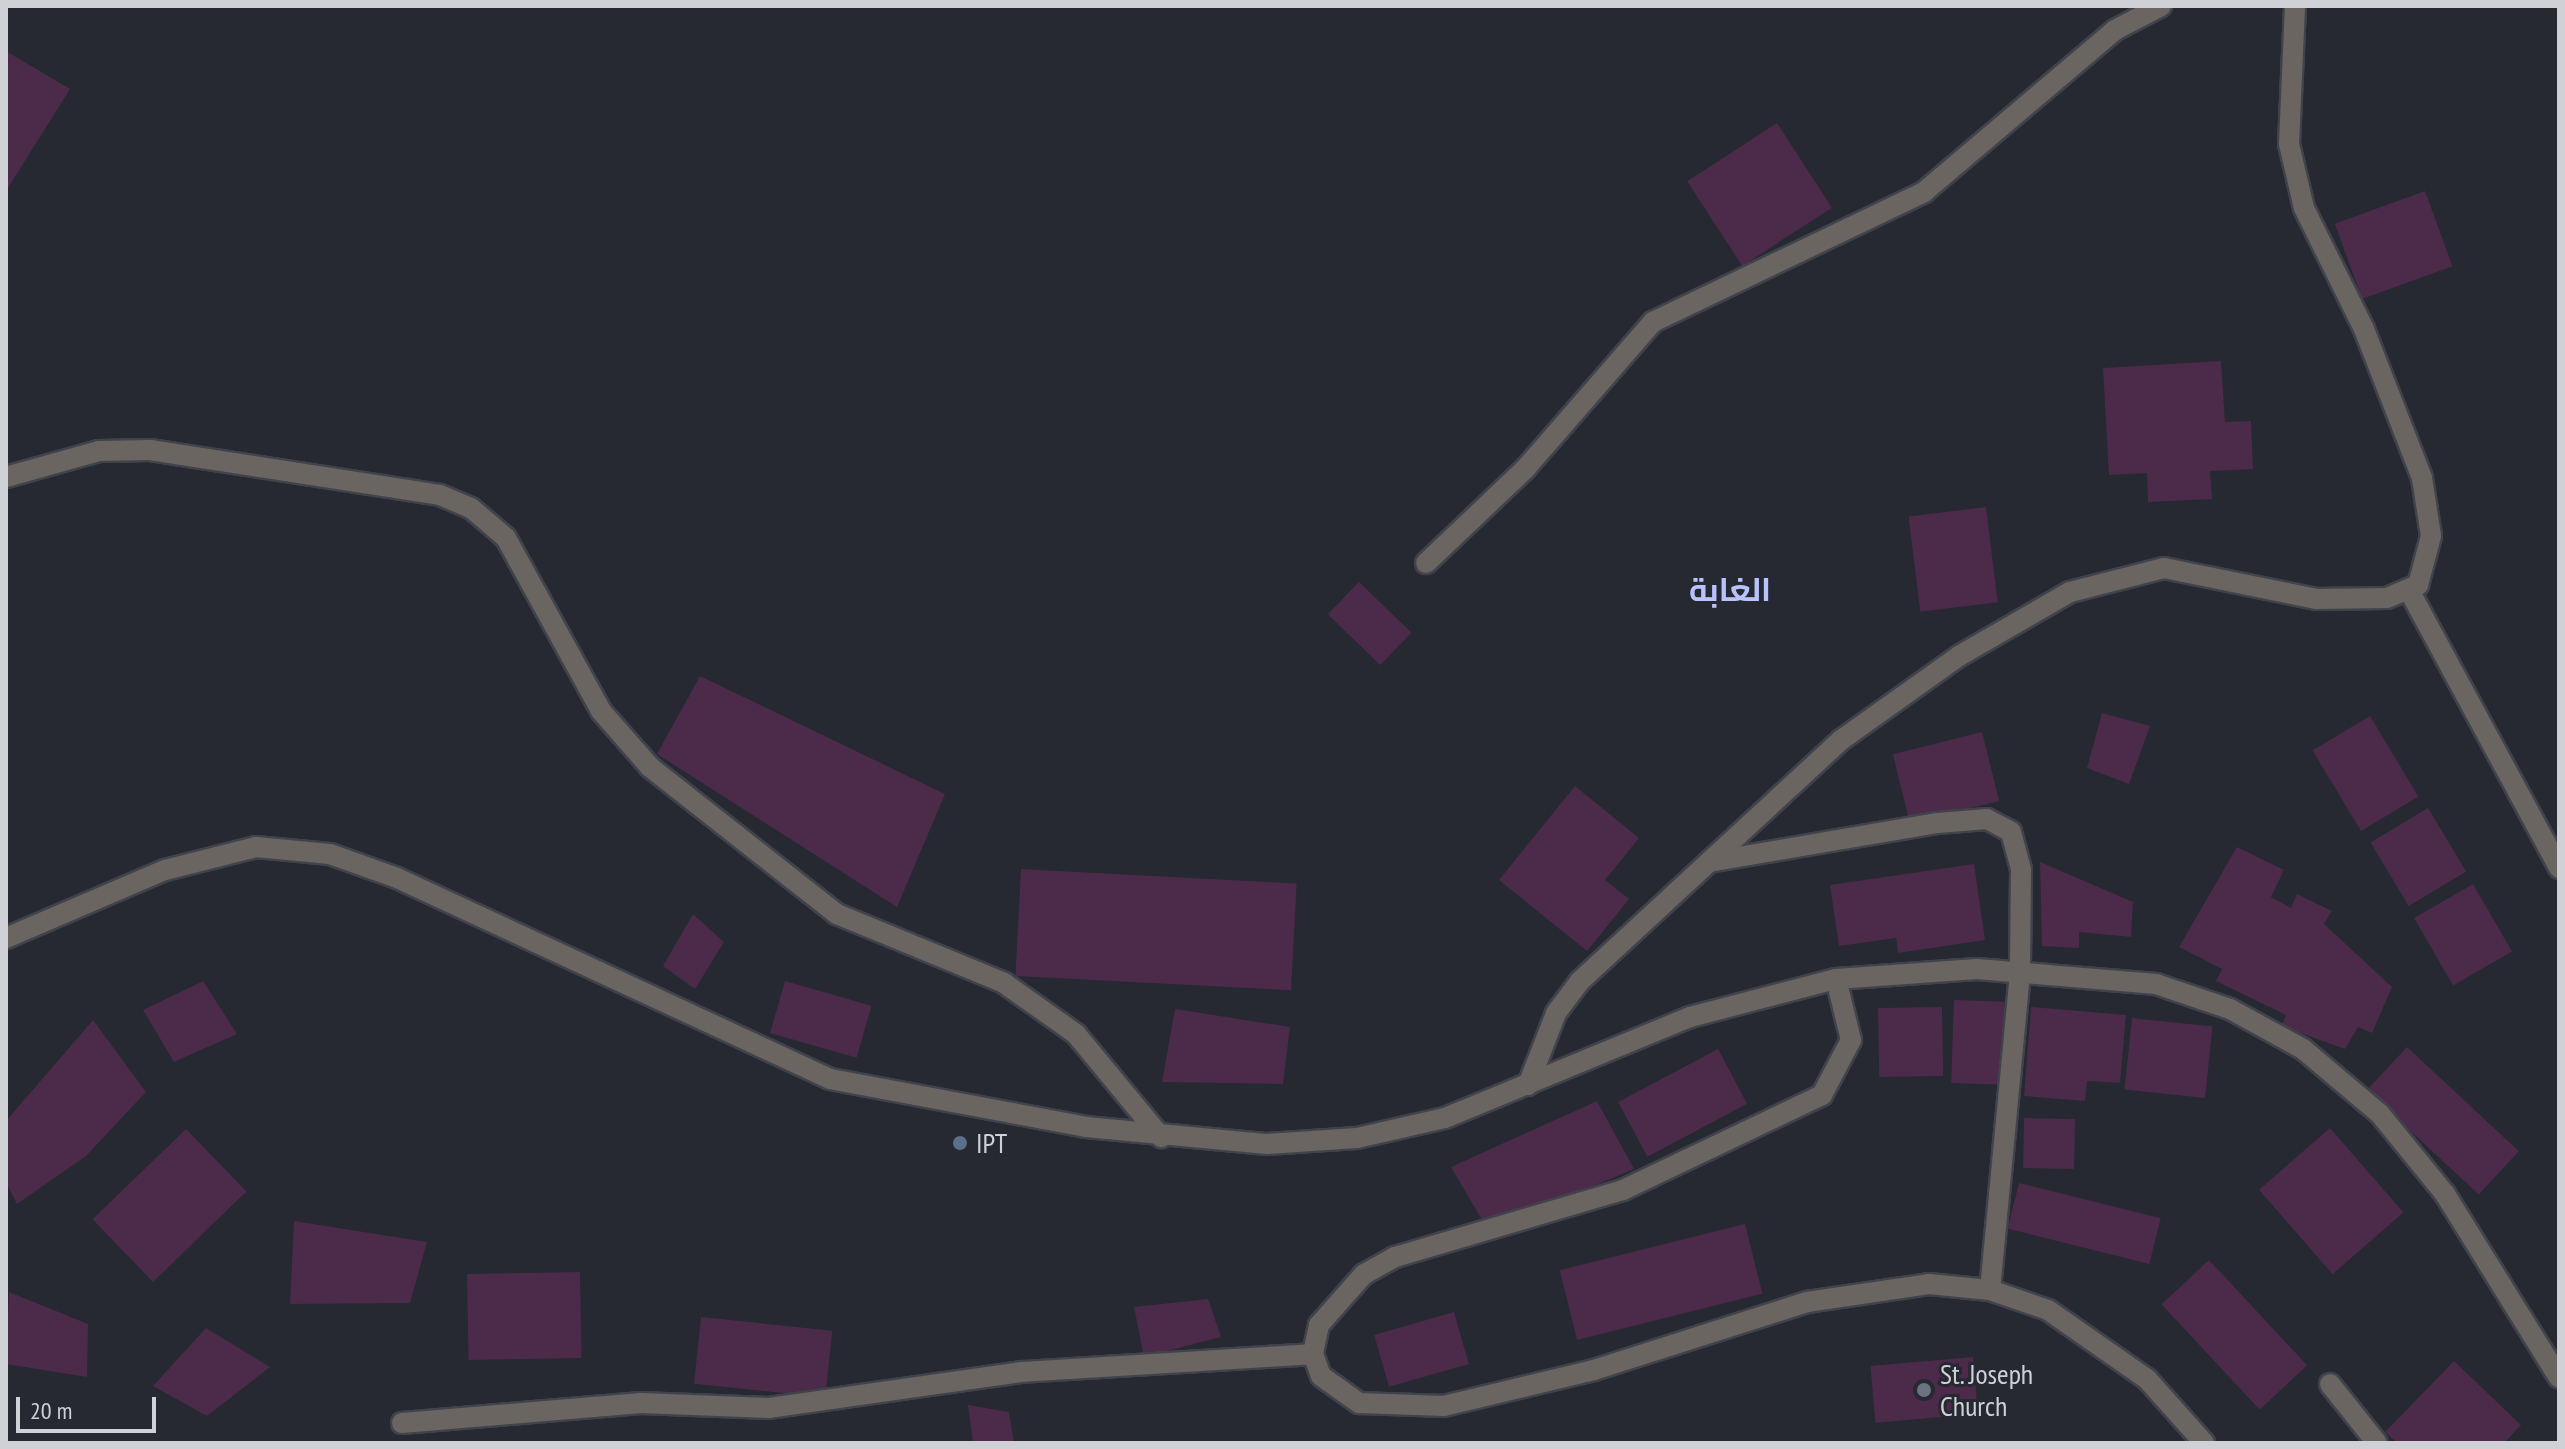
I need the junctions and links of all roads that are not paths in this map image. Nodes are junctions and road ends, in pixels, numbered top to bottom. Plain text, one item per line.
1 (2161, 6) edge
2 (2295, 6) edge
3 (6, 477) edge
4 (1426, 563) dead end
5 (2410, 592) junction
6 (1709, 862) junction
7 (2559, 868) edge
8 (6, 938) edge
9 (2020, 973) junction
10 (1836, 979) junction
11 (1528, 1085) junction
12 (1161, 1137) junction
13 (1990, 1290) junction
14 (1313, 1354) junction
15 (2559, 1378) edge
16 (2330, 1384) dead end
17 (402, 1423) dead end
18 (2204, 1443) edge
19 (2377, 1443) edge

1 - 4 street
2 - 5 street
3 - 12 street
5 - 6 street
5 - 7 street
6 - 9 street
6 - 11 street
8 - 12 street
9 - 10 street
9 - 13 street
9 - 15 street
10 - 11 street
10 - 14 street
11 - 12 street
13 - 14 street
13 - 18 street
14 - 17 street
16 - 19 street

